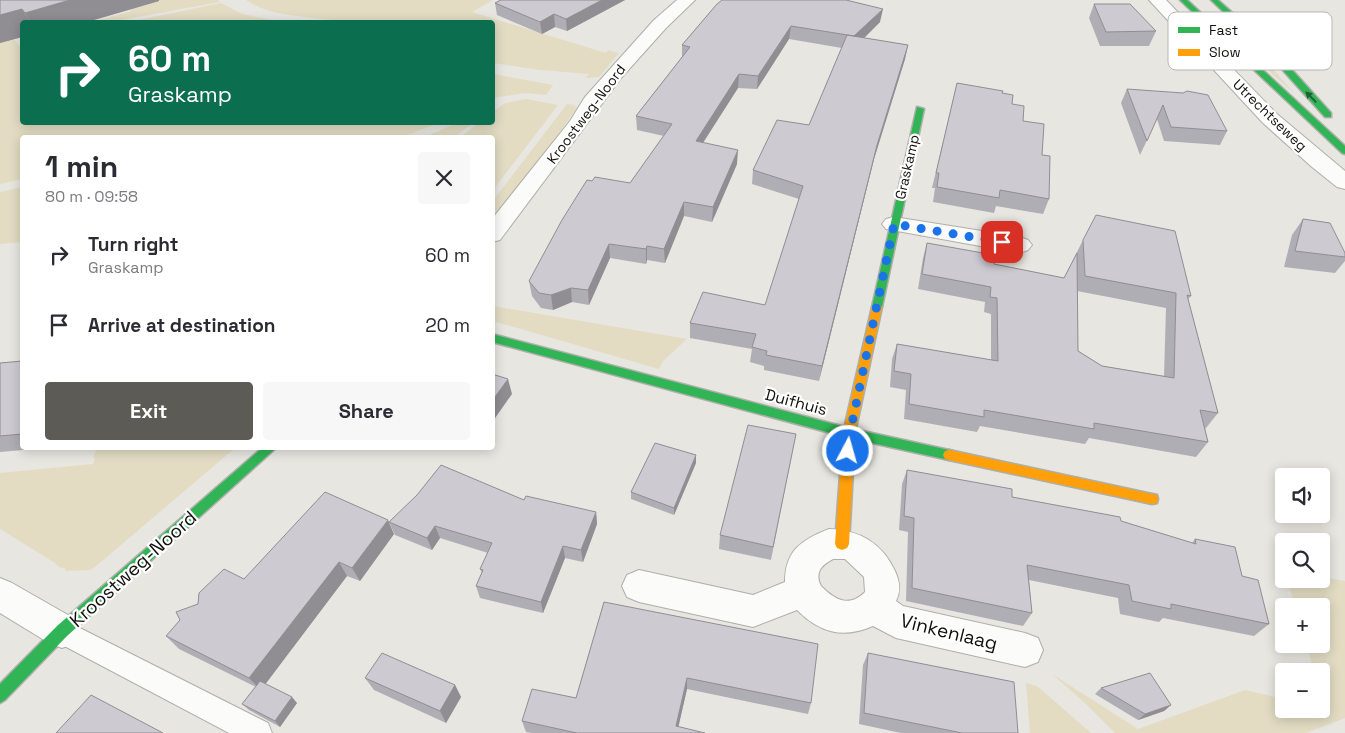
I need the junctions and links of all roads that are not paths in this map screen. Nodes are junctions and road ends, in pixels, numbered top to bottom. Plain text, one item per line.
1 (687, 0) edge
2 (1157, 0) edge
3 (1183, 0) edge
4 (1214, 0) edge
5 (1169, 12) edge
6 (1195, 12) edge
7 (1227, 12) edge
8 (1225, 70) edge
9 (1257, 70) edge
10 (1288, 70) edge
11 (920, 109) dead end
12 (1334, 121) dead end
13 (1345, 151) edge
14 (1345, 182) edge
15 (894, 224) junction
16 (495, 231) edge
17 (1020, 245) dead end
18 (495, 339) edge
19 (850, 433) junction
20 (268, 450) edge
21 (1152, 499) dead end
22 (842, 544) junction
23 (639, 586) dead end
24 (803, 590) junction
25 (0, 594) edge
26 (875, 607) junction
27 (62, 631) junction
28 (1026, 650) dead end
29 (0, 695) edge
30 (258, 733) edge

1 - 16 street, Kroostweg-Noord
2 - 5 street, Utrechtseweg
3 - 6 street, Utrechtseweg
4 - 7 street
8 - 14 street, Utrechtseweg
9 - 13 street, Utrechtseweg
12 -> 10 street
11 - 15 street, Graskamp
15 - 17 street
15 - 19 street, Graskamp
18 - 19 street, Duifhuis
19 - 21 street, Duifhuis
19 - 22 street
20 - 27 street, Kroostweg-Noord
22 - 24 street
22 - 26 street
23 - 24 street
24 - 26 street
25 - 27 street
26 - 28 street, Vinkenlaag
27 - 29 street, Kroostweg-Noord
27 - 30 lane

